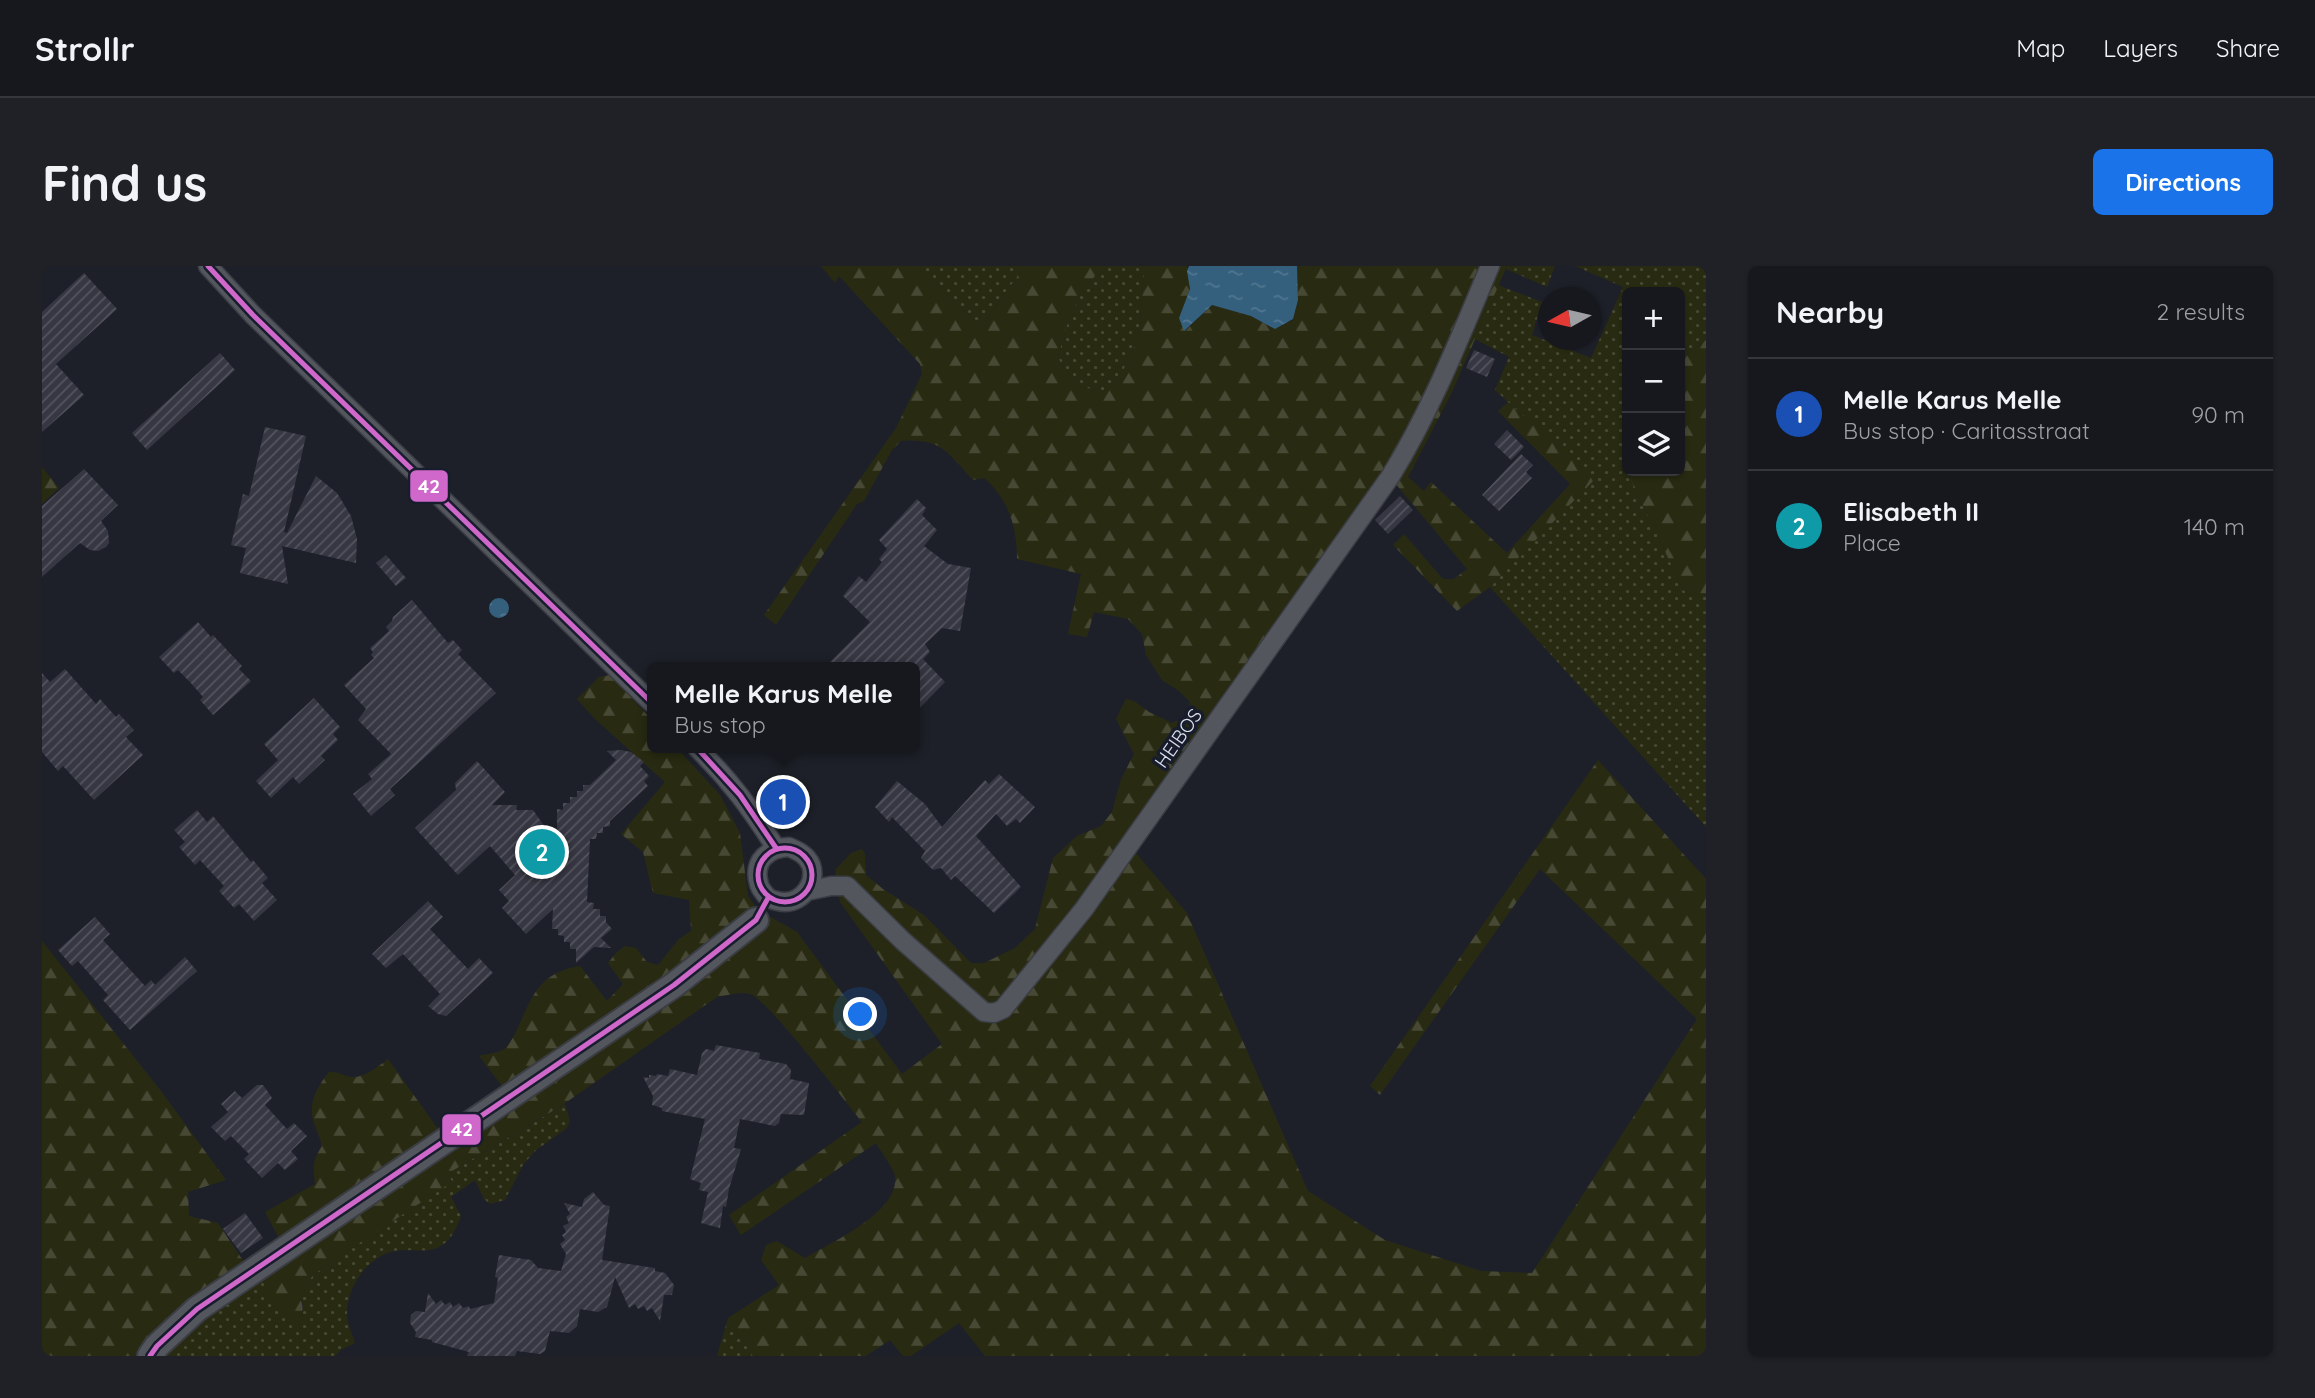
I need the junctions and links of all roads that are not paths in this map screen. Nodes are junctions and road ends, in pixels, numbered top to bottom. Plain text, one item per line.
1 (208, 266) edge
2 (1490, 266) edge
3 (647, 698) edge
4 (702, 753) edge
5 (776, 848) junction
6 (807, 891) junction
7 (762, 909) junction
8 (150, 1356) edge

1 - 3 street
2 - 6 street, HEIBOS
4 - 5 street
5 - 6 street
5 - 7 street
6 - 7 street
7 - 8 street

